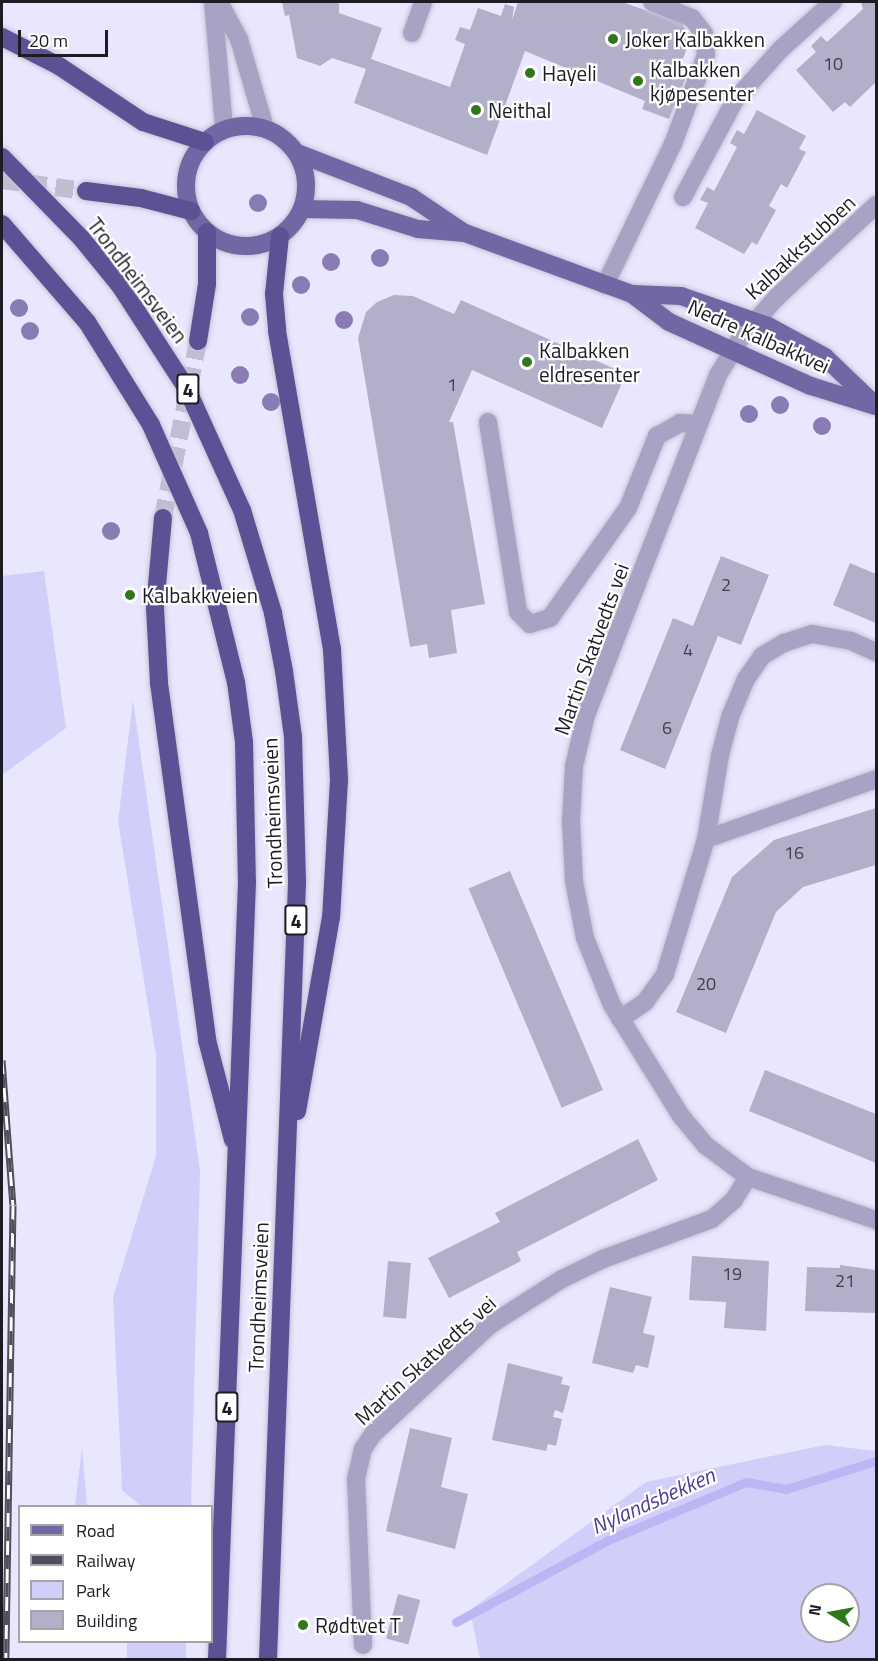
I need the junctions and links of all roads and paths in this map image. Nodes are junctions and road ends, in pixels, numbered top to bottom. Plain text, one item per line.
1 (213, 2) edge
2 (219, 2) edge
3 (423, 2) edge
4 (652, 2) edge
5 (833, 2) edge
6 (412, 33) dead end
7 (2, 37) edge
8 (265, 128) junction
9 (224, 129) junction
10 (205, 142) junction
11 (297, 153) junction
12 (2, 157) edge
13 (86, 191) tunnel mouth
14 (683, 197) dead end
15 (876, 205) edge
16 (302, 209) junction
17 (191, 211) junction
18 (2, 224) edge
19 (207, 232) junction
20 (465, 233) junction
21 (280, 236) junction
22 (605, 285) junction
23 (632, 294) junction
24 (754, 321) junction
25 (198, 341) tunnel mouth
26 (733, 349) junction
27 (876, 406) edge
28 (488, 422) dead end
29 (698, 424) junction
30 (163, 518) tunnel mouth
31 (876, 652) edge
32 (876, 778) edge
33 (706, 839) junction
34 (620, 1019) junction
35 (237, 1155) junction
36 (285, 1169) junction
37 (748, 1177) junction
38 (876, 1220) edge
39 (363, 1645) dead end
40 (217, 1659) edge
41 (268, 1659) edge

1 - 9 street
2 - 8 street
3 - 6 street
4 - 22 street
5 - 14 street
7 - 10 highway
8 - 9 main road
8 - 11 main road
9 - 10 main road
10 - 17 main road
11 - 16 main road
11 - 20 main road, Nedre Kalbakkvei
12 - 36 highway, Trondheimsveien / 4
13 - 17 highway
15 - 24 street, Kalbakkstubben
16 - 20 main road, Nedre Kalbakkvei
16 - 21 main road
17 - 19 main road
18 - 35 highway, Trondheimsveien / 4
19 - 21 main road
19 - 25 highway
20 - 22 main road, Nedre Kalbakkvei
21 - 36 highway
22 - 23 main road, Nedre Kalbakkvei
23 - 24 main road, Nedre Kalbakkvei
23 - 26 main road, Nedre Kalbakkvei
24 - 26 street, Kalbakkstubben
24 - 27 main road, Nedre Kalbakkvei
26 - 27 main road, Nedre Kalbakkvei
26 - 29 street, Martin Skatvedts vei
28 - 29 street
29 - 34 street, Martin Skatvedts vei
30 - 35 highway
31 - 33 street
32 - 33 street
33 - 34 street
34 - 37 street, Martin Skatvedts vei
35 - 40 highway, Trondheimsveien / 4
36 - 41 highway, Trondheimsveien / 4
37 - 38 street, Martin Skatvedts vei
37 - 39 street, Martin Skatvedts vei

